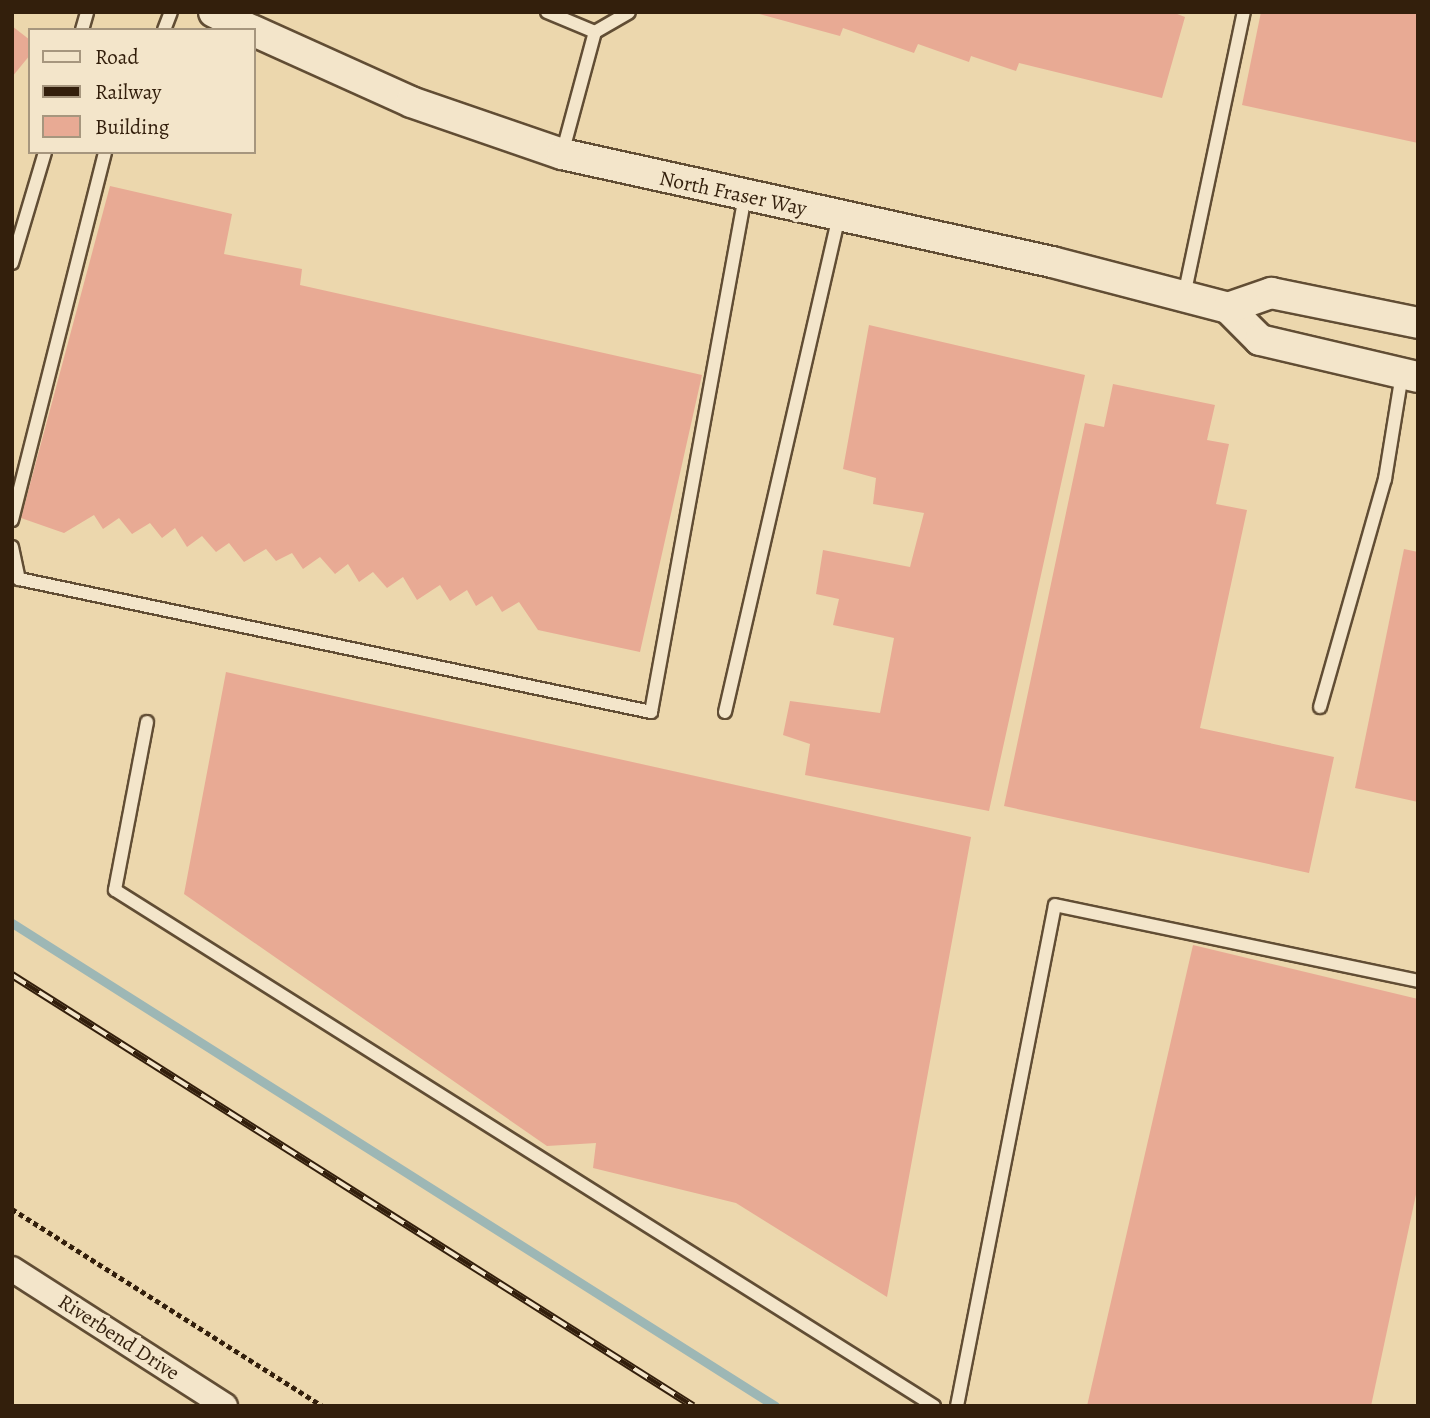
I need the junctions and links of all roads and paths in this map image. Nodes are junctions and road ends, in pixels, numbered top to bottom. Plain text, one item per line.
1 (214, 12) edge
2 (547, 12) edge
3 (629, 12) edge
4 (1244, 12) edge
5 (248, 28) edge
6 (256, 32) edge
7 (596, 32) junction
8 (44, 154) edge
9 (104, 154) edge
10 (562, 154) junction
11 (745, 196) junction
12 (839, 216) junction
13 (12, 263) edge
14 (1184, 297) junction
15 (1228, 308) junction
16 (1418, 323) edge
17 (1410, 376) edge
18 (12, 520) edge
19 (12, 547) edge
20 (1320, 707) dead end
21 (725, 712) dead end
22 (147, 722) dead end
23 (1418, 981) edge
24 (12, 1209) edge
25 (12, 1269) edge
26 (225, 1406) edge
27 (323, 1406) edge
28 (934, 1406) edge
29 (957, 1406) edge

1 - 5 street, North Fraser Way
2 - 7 lane
3 - 7 lane
4 - 14 lane
6 - 10 street, North Fraser Way
7 - 10 lane
8 - 13 lane
9 - 18 lane
10 - 11 street, North Fraser Way
11 - 12 street, North Fraser Way
11 - 19 lane
12 - 14 street, North Fraser Way
12 - 21 lane
14 - 15 street, North Fraser Way
15 - 16 street
15 - 17 street
17 - 20 lane
22 - 28 lane
23 - 29 lane
24 - 27 path
25 - 26 street, Riverbend Drive

